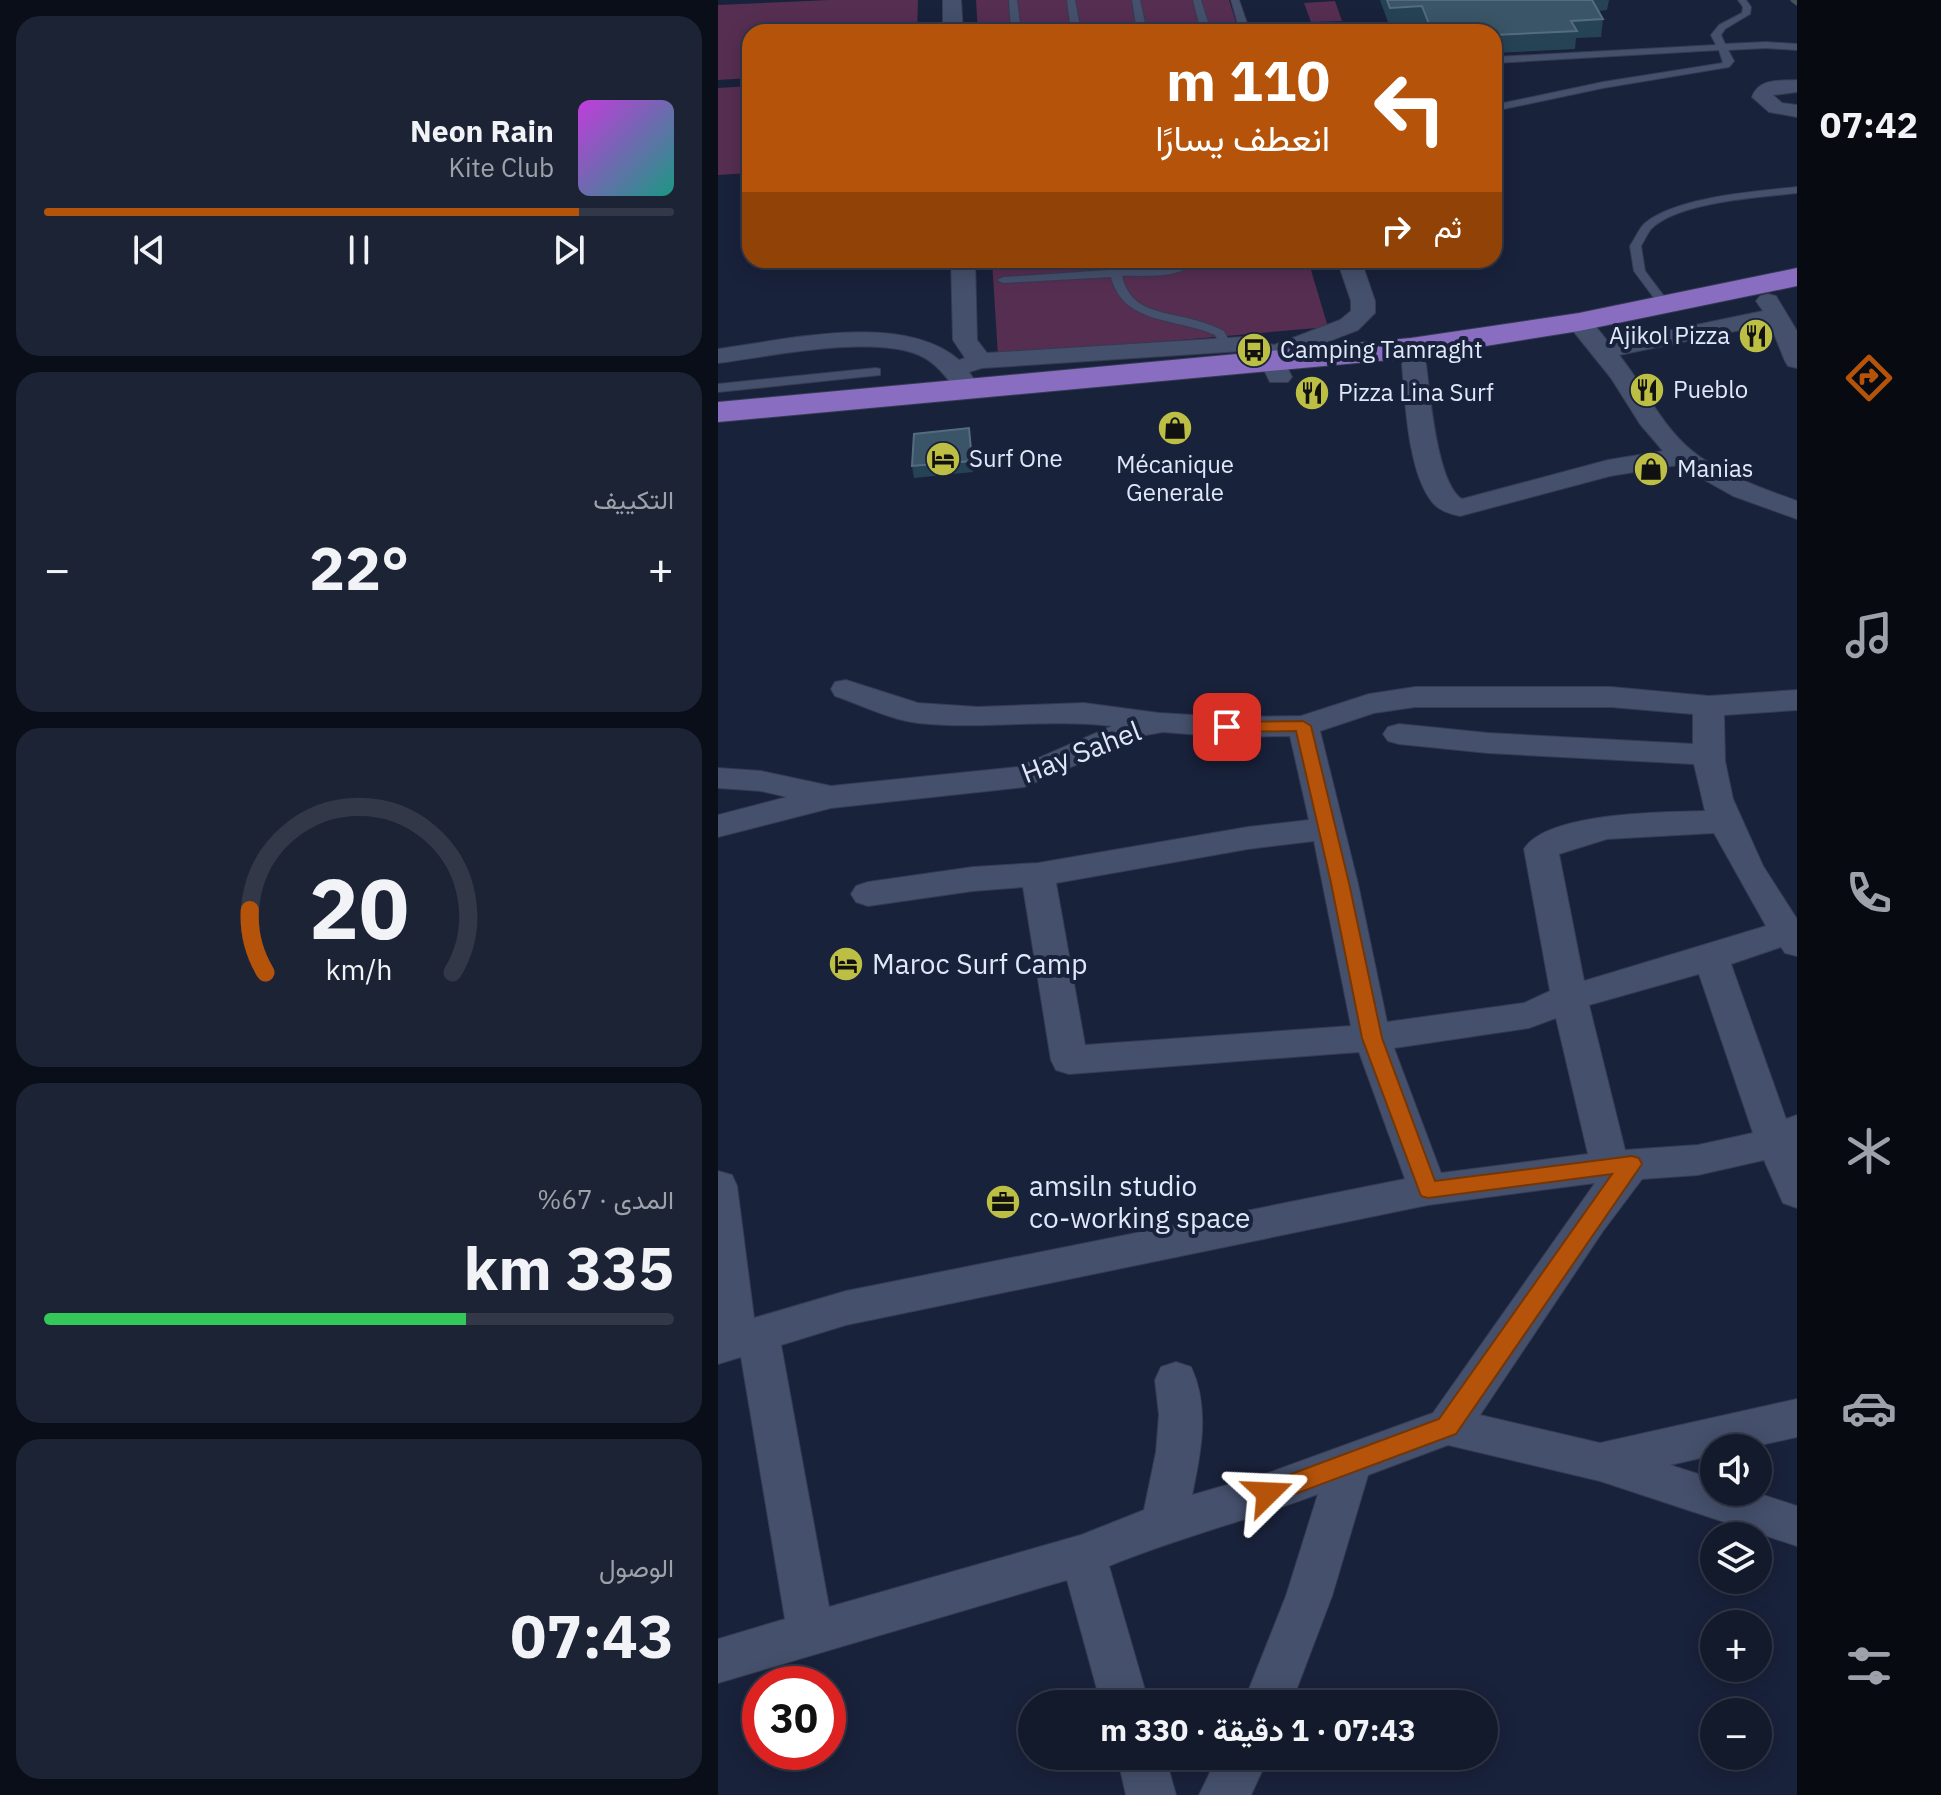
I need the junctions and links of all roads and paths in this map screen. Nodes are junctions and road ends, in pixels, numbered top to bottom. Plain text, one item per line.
1 (952, 0) edge
2 (1013, 0) edge
3 (1071, 0) edge
4 (1136, 0) edge
5 (1197, 0) edge
6 (1235, 0) edge
7 (1742, 0) edge
8 (953, 24) edge
9 (1015, 24) edge
10 (1075, 24) edge
11 (1140, 24) edge
12 (1204, 24) edge
13 (1242, 24) edge
14 (1721, 47) junction
15 (1797, 47) edge
16 (1502, 60) edge
17 (1797, 86) edge
18 (1502, 106) edge
19 (1797, 111) edge
20 (1797, 190) edge
21 (963, 268) edge
22 (1092, 268) edge
23 (1114, 268) edge
24 (1156, 268) edge
25 (1180, 268) edge
26 (1352, 268) edge
27 (1797, 277) edge
28 (1003, 280) dead end
29 (1664, 304) junction
30 (1781, 304) edge
31 (1592, 337) junction
32 (1225, 345) junction
33 (718, 356) edge
34 (1797, 361) edge
35 (1274, 364) junction
36 (1414, 364) junction
37 (876, 372) dead end
38 (967, 373) junction
39 (718, 388) edge
40 (718, 412) edge
41 (718, 429) edge
42 (1682, 456) junction
43 (1797, 511) edge
44 (846, 689) dead end
45 (1797, 700) edge
46 (1709, 706) junction
47 (1163, 722) junction
48 (1303, 726) junction
49 (1399, 734) dead end
50 (1708, 755) junction
51 (718, 778) edge
52 (831, 797) junction
53 (1726, 821) junction
54 (718, 826) edge
55 (1326, 829) junction
56 (1038, 875) junction
57 (868, 894) dead end
58 (1792, 938) edge
59 (1711, 958) junction
60 (1569, 998) junction
61 (1372, 1038) junction
62 (1787, 1136) edge
63 (1621, 1165) junction
64 (718, 1186) edge
65 (1428, 1190) junction
66 (1797, 1192) edge
67 (737, 1340) edge
68 (1176, 1380) dead end
69 (1797, 1418) edge
70 (1448, 1426) junction
71 (1350, 1462) junction
72 (1600, 1462) junction
73 (1163, 1523) junction
74 (1797, 1526) edge
75 (1083, 1555) junction
76 (811, 1634) junction
77 (718, 1661) edge
78 (1121, 1690) edge
79 (1272, 1690) edge
80 (1145, 1770) edge
81 (1237, 1770) edge
82 (1151, 1795) edge
83 (1224, 1795) edge

1 - 8 street
2 - 9 lane
3 - 10 lane
4 - 11 lane
5 - 12 lane
6 - 13 lane
7 - 14 lane
14 - 15 lane
14 - 16 lane
14 - 18 lane
17 - 19 street
20 - 29 lane
21 - 38 street
22 - 28 lane
23 - 32 lane
24 - 25 lane
26 - 35 street
27 - 29 highway
29 - 31 highway
30 - 31 highway
30 - 34 street
31 - 35 highway
31 - 36 highway
31 - 42 street
32 - 35 street
32 - 38 street
33 - 38 street
35 - 36 highway
35 - 38 highway
35 - 41 highway
36 - 42 street
37 - 39 lane
38 - 40 highway
42 - 43 street
44 - 47 street
45 - 46 street, Hay Sahel
46 - 48 street, Hay Sahel
46 - 50 street
47 - 48 street, Hay Sahel
47 - 52 street, Hay Sahel
48 - 55 street
49 - 50 street
50 - 53 street
51 - 52 street
52 - 54 street, Hay Sahel
53 - 58 street
53 - 60 street
55 - 56 street
55 - 61 street
56 - 57 street
56 - 61 street
58 - 59 street
59 - 60 street
59 - 62 street
60 - 61 street
60 - 63 street
61 - 65 street
62 - 63 street
62 - 66 street
63 - 65 street
63 - 70 street
64 - 67 street
65 - 67 street
67 - 76 street
68 - 73 street
69 - 72 street
70 - 71 street
70 - 72 street
71 - 73 street
71 - 79 street
72 - 74 street
73 - 75 street
75 - 76 street
75 - 78 street
76 - 77 street
80 - 82 street
81 - 83 street

